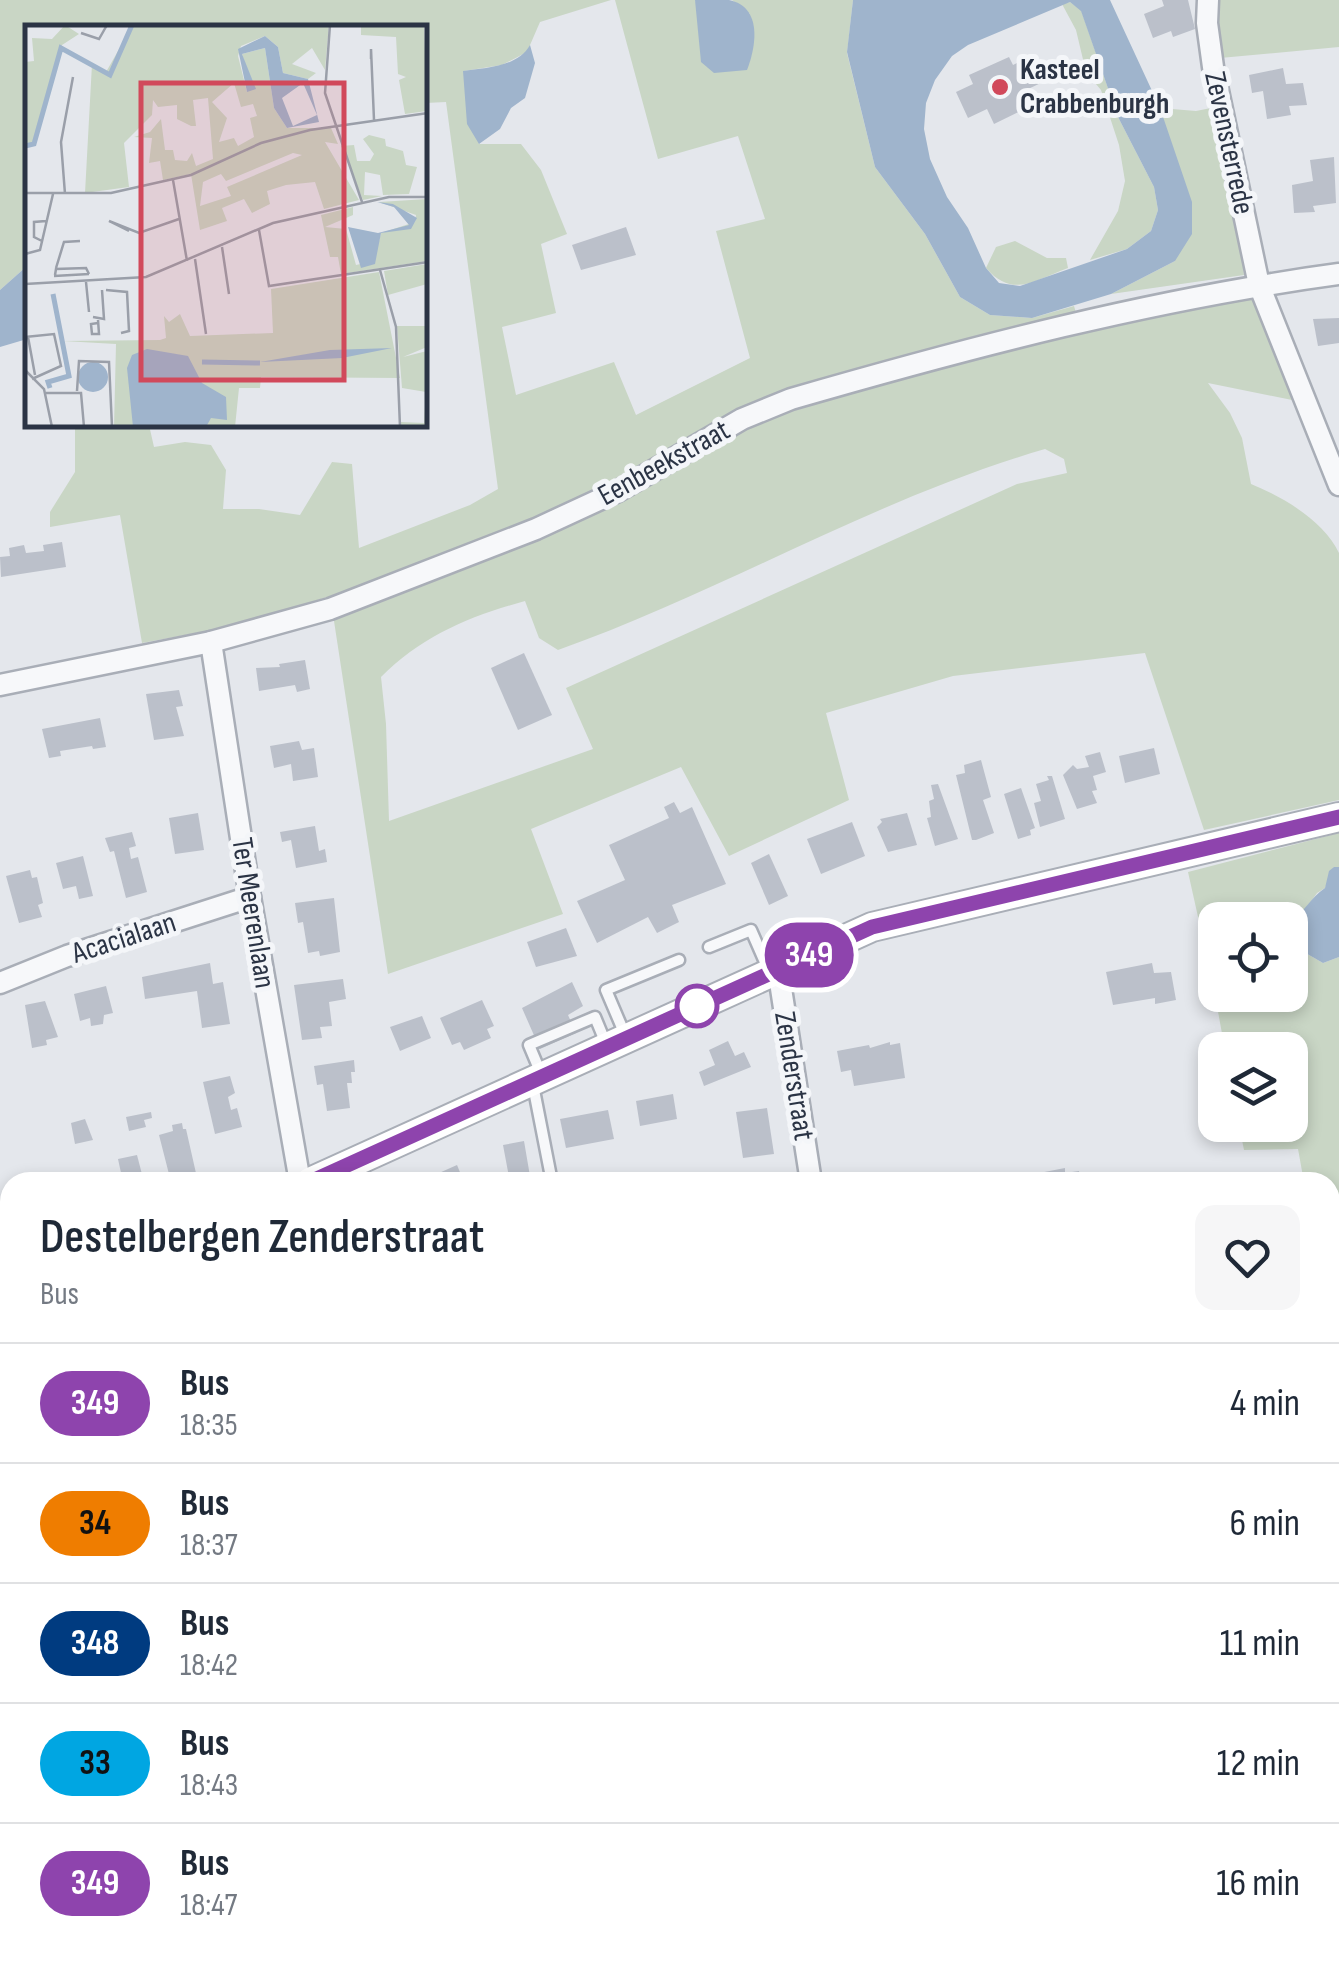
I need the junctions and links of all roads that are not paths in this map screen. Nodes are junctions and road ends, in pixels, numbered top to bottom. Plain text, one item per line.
1 (1208, 0) edge
2 (1339, 274) edge
3 (1260, 285) junction
4 (1339, 485) edge
5 (211, 642) junction
6 (0, 685) edge
7 (1339, 817) edge
8 (250, 897) junction
9 (709, 947) dead end
10 (679, 960) dead end
11 (774, 971) junction
12 (0, 982) edge
13 (617, 1042) junction
14 (537, 1078) junction
15 (298, 1172) edge
16 (356, 1172) edge
17 (551, 1172) edge
18 (809, 1172) edge

1 - 3 street, Zevensterrede
2 - 3 street, Eenbeekstraat
3 - 4 street, Zevensterrede
3 - 5 street, Eenbeekstraat
5 - 6 street, Eenbeekstraat
5 - 8 street, Ter Meerenlaan
7 - 11 main road
8 - 12 street, Acacialaan
8 - 15 street, Ter Meerenlaan
9 - 11 lane
10 - 13 lane
11 - 13 main road
11 - 18 street, Zenderstraat
13 - 14 main road
14 - 16 main road
14 - 17 lane

